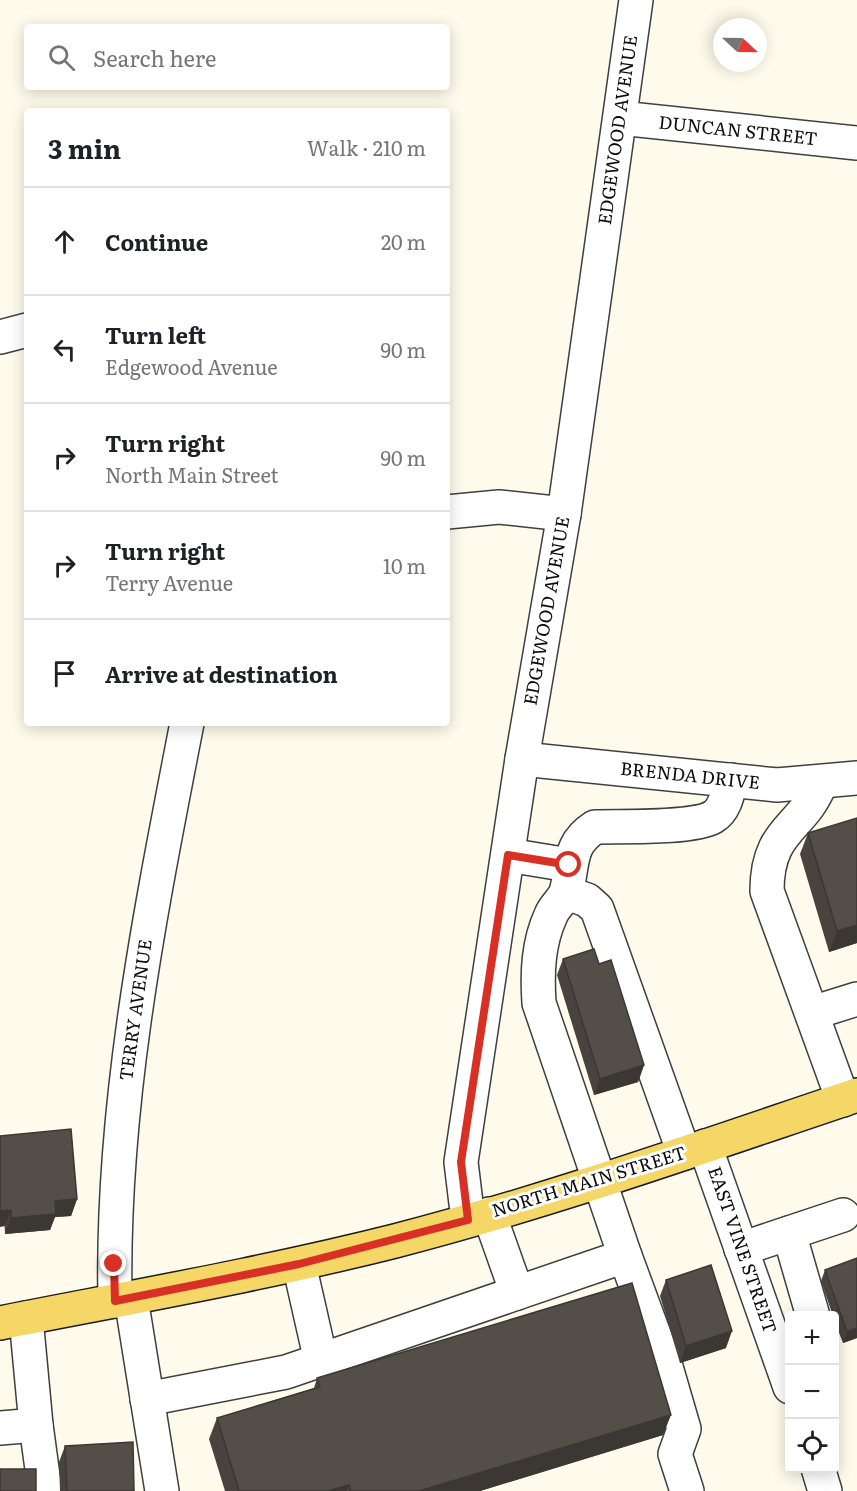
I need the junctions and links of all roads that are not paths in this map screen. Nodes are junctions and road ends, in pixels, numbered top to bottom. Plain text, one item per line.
1 (636, 0) edge
2 (620, 118) junction
3 (857, 143) edge
4 (24, 331) edge
5 (0, 337) edge
6 (450, 512) edge
7 (564, 514) junction
8 (186, 726) edge
9 (522, 759) junction
10 (857, 778) edge
11 (731, 780) junction
12 (821, 782) junction
13 (508, 855) junction
14 (567, 879) junction
15 (857, 999) edge
16 (812, 1013) junction
17 (850, 1098) edge
18 (694, 1149) junction
19 (601, 1179) junction
20 (843, 1215) dead end
21 (479, 1217) junction
22 (789, 1233) junction
23 (741, 1249) junction
24 (625, 1256) junction
25 (299, 1264) junction
26 (517, 1293) junction
27 (123, 1299) junction
28 (812, 1311) edge
29 (13, 1320) edge
30 (321, 1361) junction
31 (785, 1366) edge
32 (147, 1399) junction
33 (36, 1425) junction
34 (0, 1428) edge
35 (820, 1473) edge
36 (45, 1491) edge
37 (162, 1491) edge
38 (687, 1491) edge
39 (825, 1491) edge

1 - 2 street, EDGEWOOD AVENUE
2 - 3 street, DUNCAN STREET
2 - 7 street, EDGEWOOD AVENUE
4 - 5 street
6 - 7 street
7 - 9 street, EDGEWOOD AVENUE
8 - 27 street, TERRY AVENUE
9 - 11 street, BRENDA DRIVE
9 - 13 street, EDGEWOOD AVENUE
10 - 12 street, BRENDA DRIVE
11 - 12 street, BRENDA DRIVE
11 - 14 street
12 - 16 street
13 - 14 street, EAST VINE STREET
13 - 21 street, EDGEWOOD AVENUE
14 - 18 street, EAST VINE STREET
14 - 19 street
15 - 16 street
16 - 17 street
17 - 18 main road, NORTH MAIN STREET
18 - 19 main road, NORTH MAIN STREET
18 - 23 street, EAST VINE STREET
19 - 21 main road, NORTH MAIN STREET
19 - 24 street
20 - 22 street
21 - 25 main road, NORTH MAIN STREET
21 - 26 street, EDGEWOOD AVENUE
22 - 23 street
22 - 28 street
23 - 31 street, EAST VINE STREET
24 - 26 street
24 - 38 street
25 - 27 main road, NORTH MAIN STREET
25 - 30 street
26 - 30 street
27 - 29 main road, NORTH MAIN STREET
27 - 32 street, TERRY AVENUE
29 - 33 street
30 - 32 street
32 - 37 street, TERRY AVENUE
33 - 34 street
33 - 36 street
35 - 39 street

